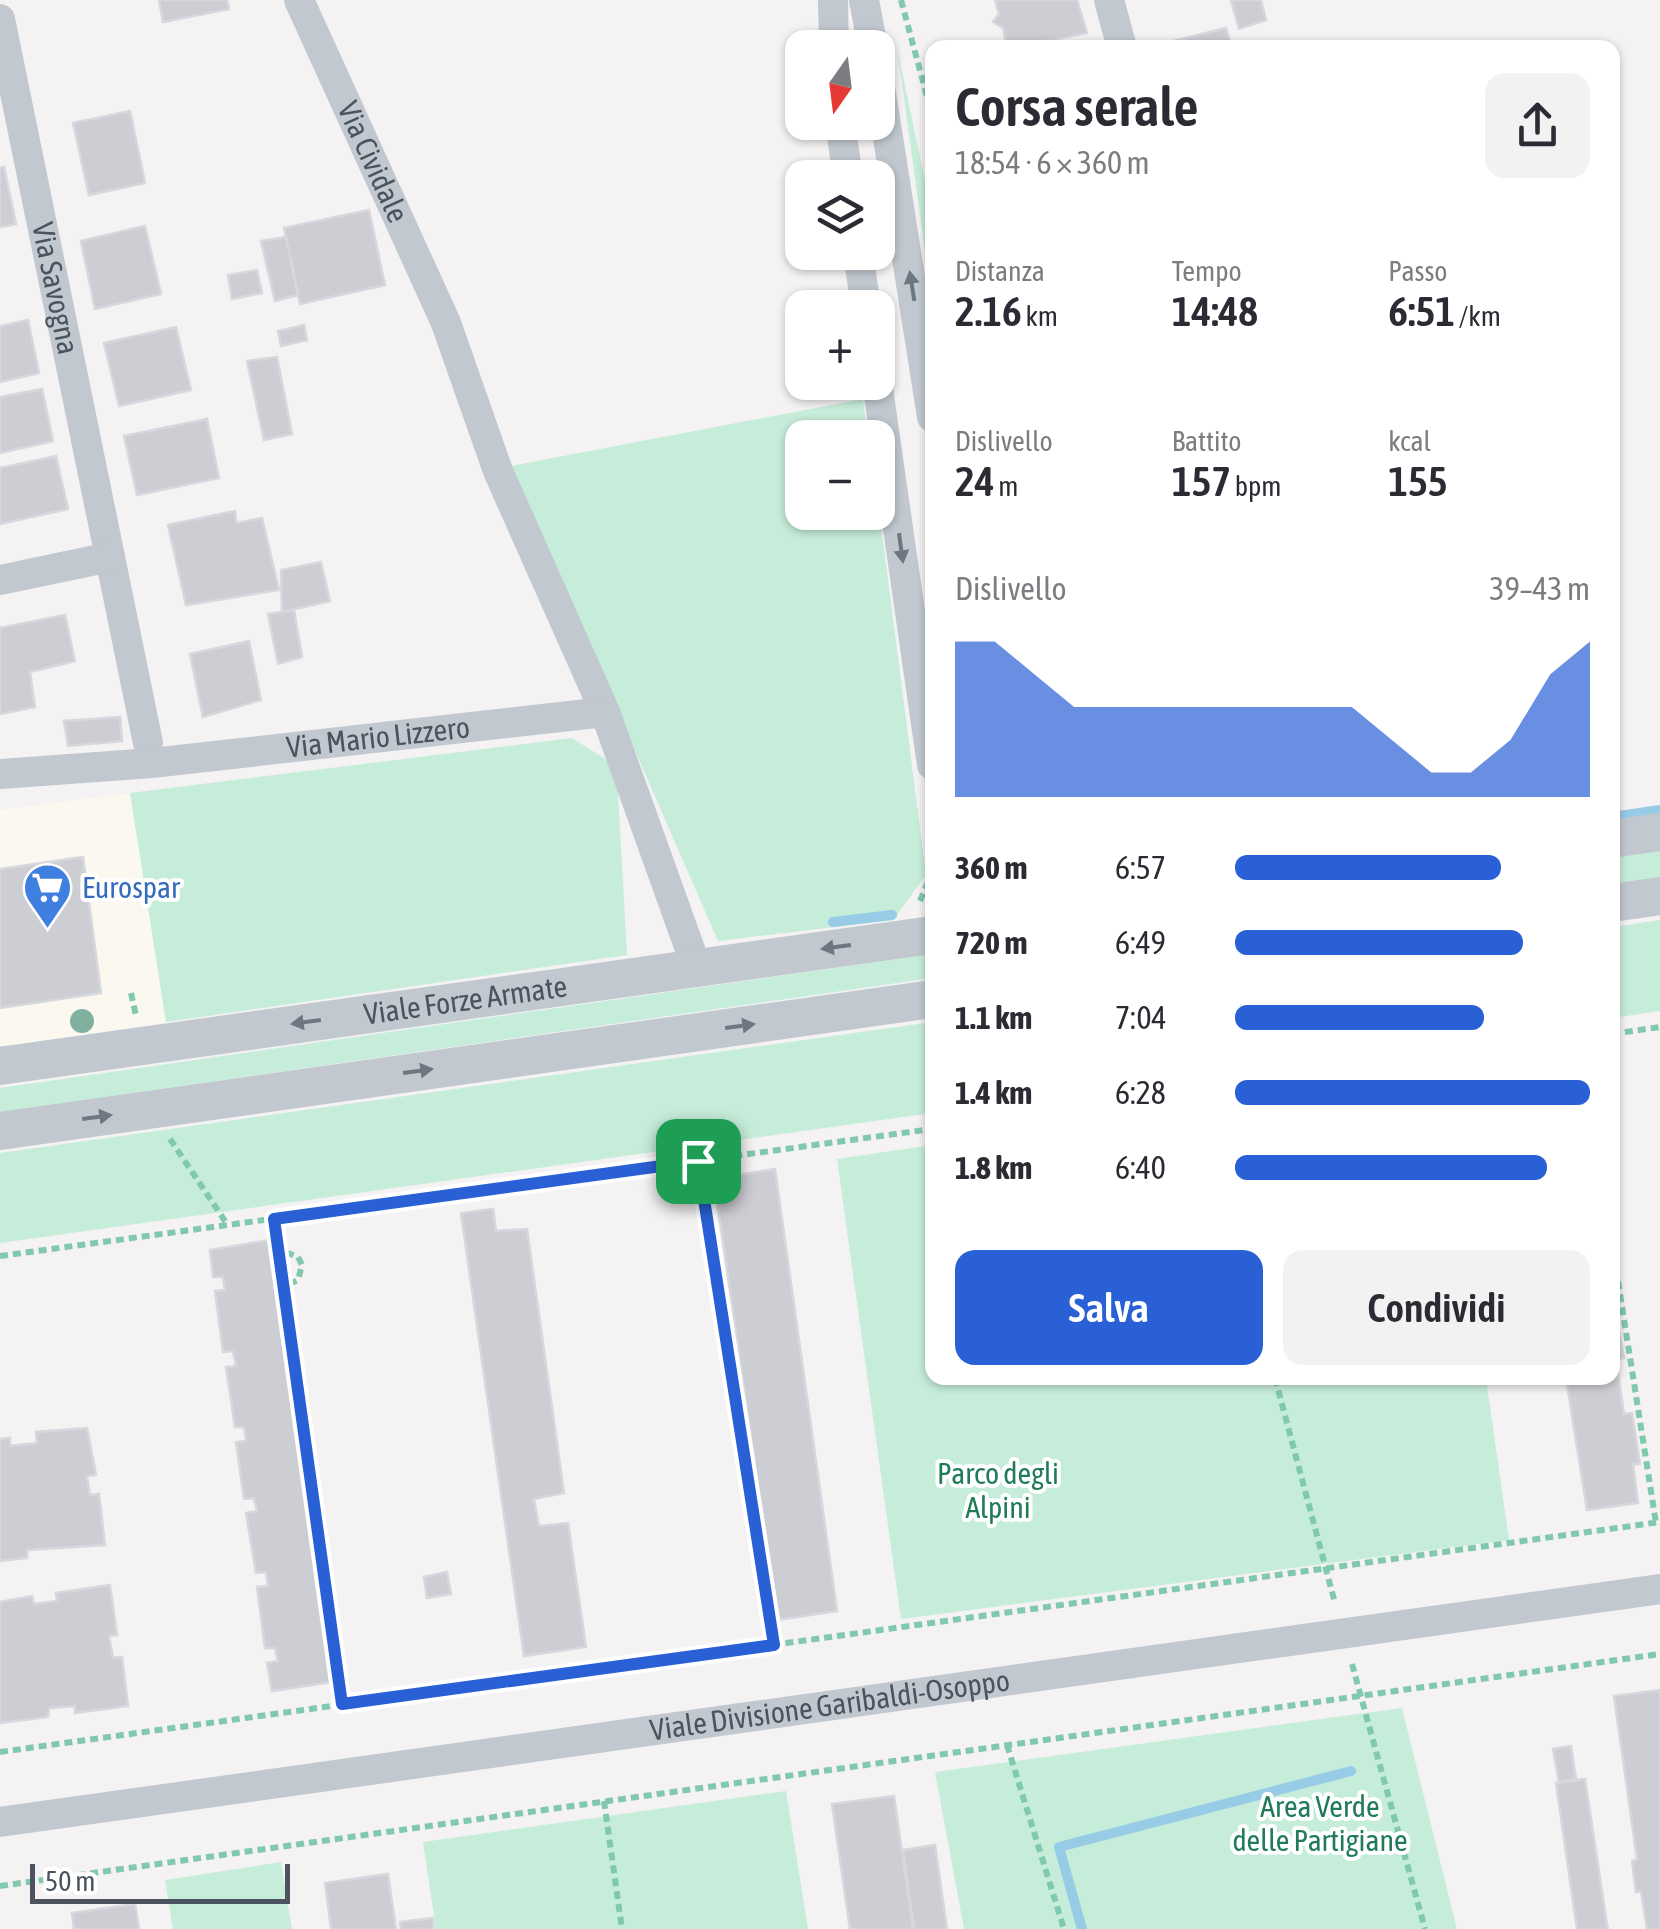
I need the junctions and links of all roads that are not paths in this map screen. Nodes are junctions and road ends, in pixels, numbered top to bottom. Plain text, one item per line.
1 (299, 0) edge
2 (833, 0) edge
3 (864, 0) edge
4 (1110, 0) edge
5 (0, 19) edge
6 (834, 30) edge
7 (870, 30) edge
8 (1120, 40) edge
9 (888, 140) edge
10 (925, 373) edge
11 (880, 400) edge
12 (110, 557) junction
13 (0, 580) edge
14 (606, 712) junction
15 (925, 716) edge
16 (150, 753) junction
17 (0, 774) edge
18 (0, 789) edge
19 (1660, 832) edge
20 (1620, 837) edge
21 (1660, 896) edge
22 (1620, 901) edge
23 (925, 936) edge
24 (696, 966) junction
25 (925, 988) edge
26 (925, 1000) edge
27 (850, 1010) junction
28 (0, 1066) edge
29 (0, 1131) edge
30 (1660, 1588) edge
31 (0, 1822) edge

1 - 14 street, Via Cividale
2 - 6 street
3 - 7 street
4 - 8 street
5 - 12 street, Via Savogna
10 -> 9 street
11 -> 15 street
12 - 13 street
12 - 16 street, Via Savogna
14 - 16 street, Via Mario Lizzero
14 - 24 street
16 - 17 street, Via Mario Lizzero
16 - 18 street, Via Mario Lizzero
19 - 20 street
21 - 22 street
23 -> 24 street, Viale Forze Armate
24 -> 28 street, Viale Forze Armate
25 - 27 street
26 - 27 street
29 -> 27 street
30 - 31 street, Viale Divisione Garibaldi-Osoppo

